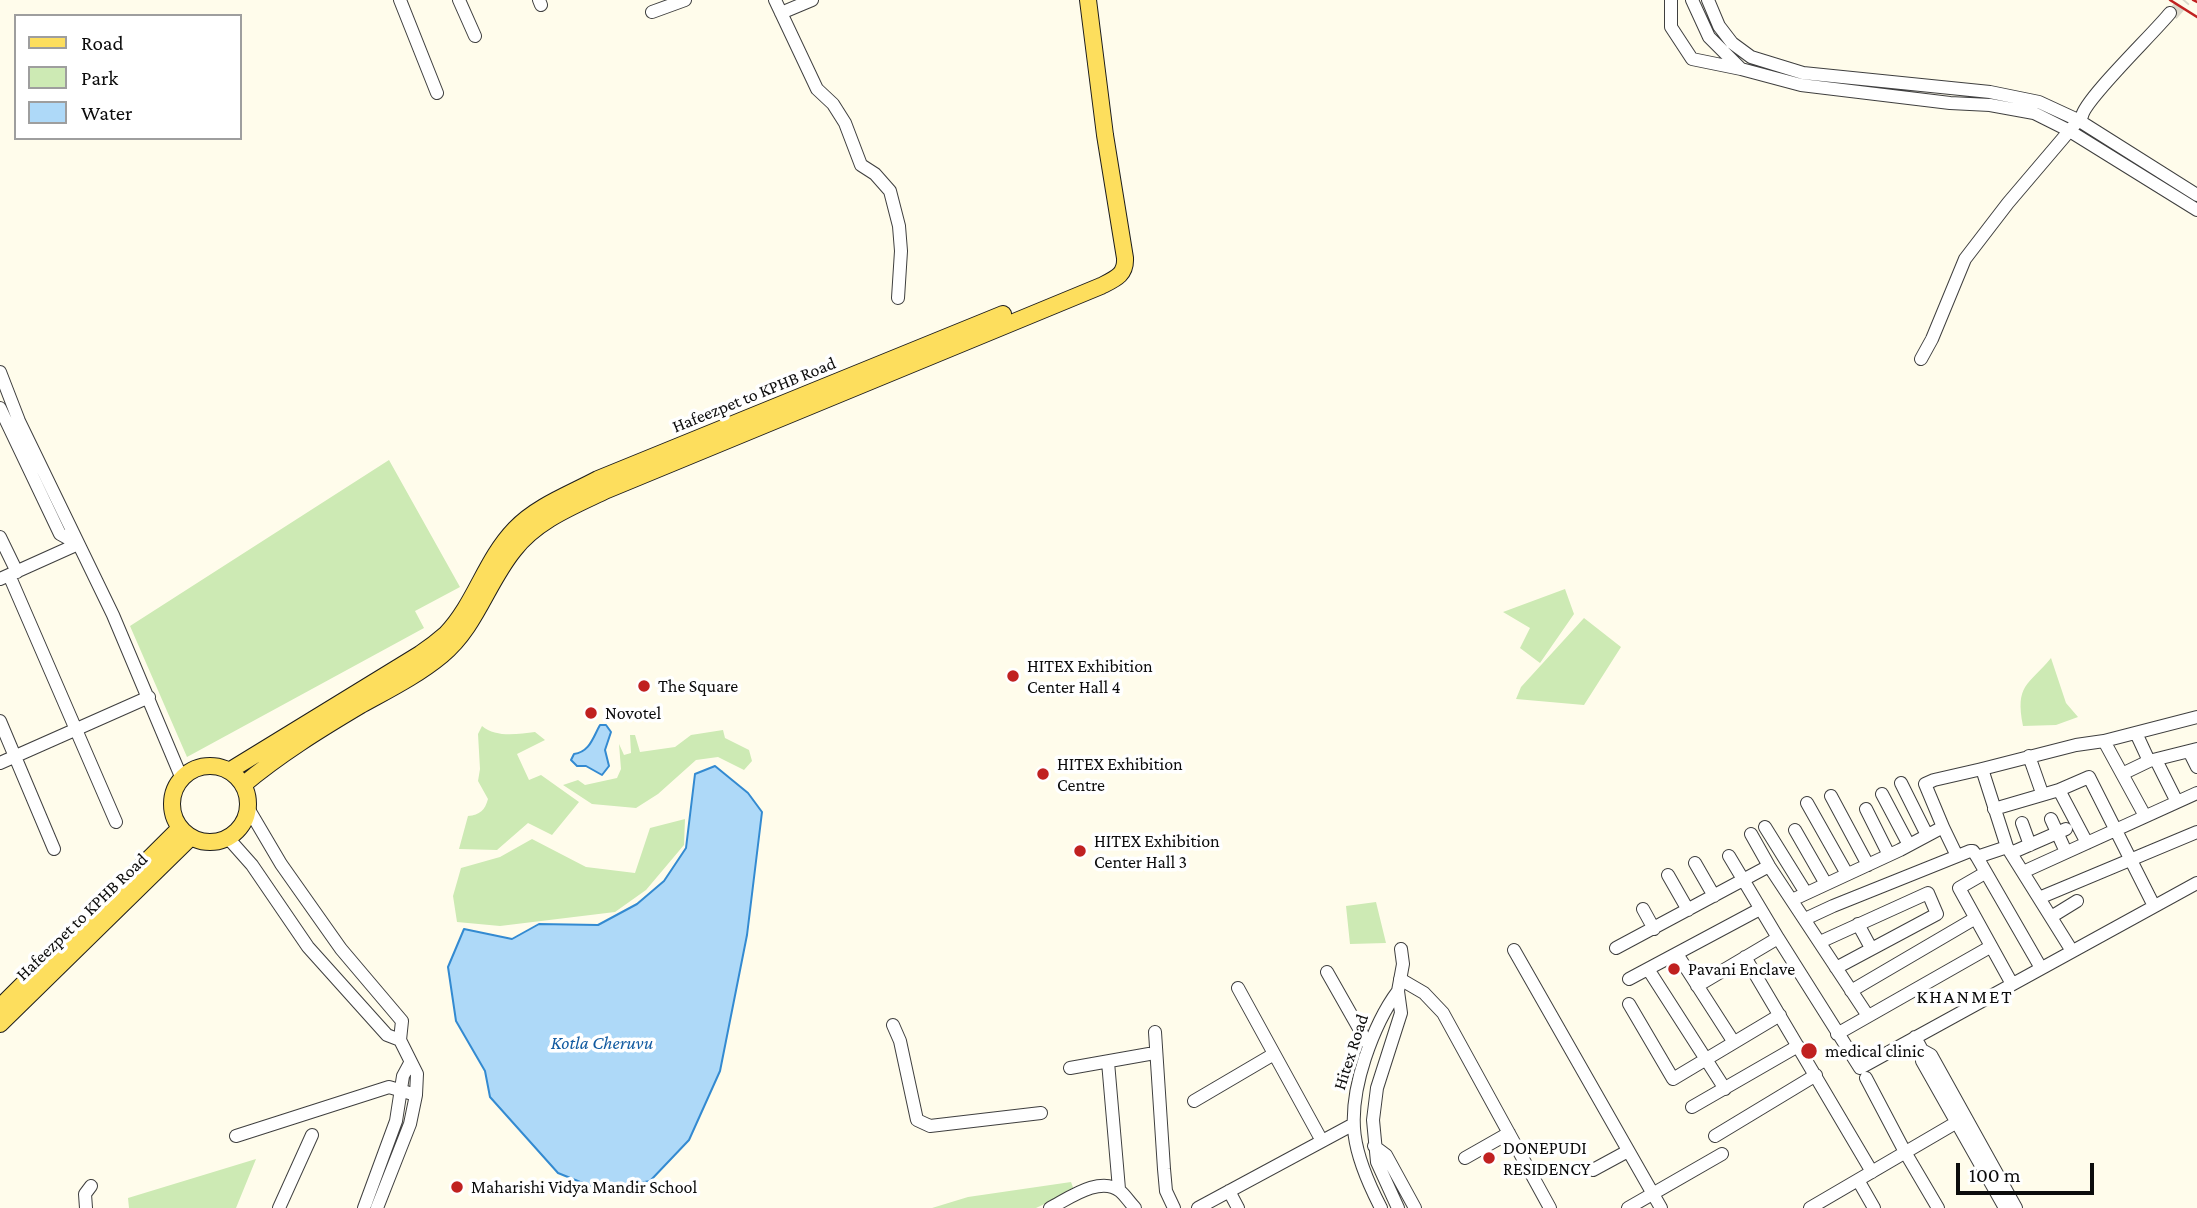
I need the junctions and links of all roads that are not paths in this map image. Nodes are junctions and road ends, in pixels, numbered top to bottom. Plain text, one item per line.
1 (400, 0) edge
2 (459, 0) edge
3 (685, 0) edge
4 (812, 0) edge
5 (1088, 0) edge
6 (1671, 0) edge
7 (1692, 0) edge
8 (1708, 0) edge
9 (778, 6) edge
10 (652, 12) dead end
11 (475, 36) dead end
12 (1741, 69) junction
13 (437, 93) dead end
14 (1924, 93) junction
15 (2096, 100) junction
16 (2080, 118) junction
17 (2068, 130) junction
18 (2094, 131) junction
19 (2197, 195) edge
20 (2197, 210) edge
21 (1125, 258) junction
22 (898, 298) dead end
23 (1921, 359) dead end
24 (0, 372) edge
25 (0, 408) edge
26 (4, 428) edge
27 (0, 537) edge
28 (78, 544) junction
29 (9, 575) edge
30 (149, 697) junction
31 (2197, 717) edge
32 (0, 721) edge
33 (76, 730) junction
34 (2136, 733) junction
35 (2104, 741) junction
36 (2193, 750) edge
37 (15, 756) junction
38 (2029, 756) junction
39 (2153, 761) junction
40 (0, 763) edge
41 (2197, 767) edge
42 (1982, 769) junction
43 (229, 771) junction
44 (2122, 774) junction
45 (182, 779) junction
46 (1901, 783) dead end
47 (243, 785) junction
48 (2059, 790) junction
49 (2042, 793) junction
50 (2197, 793) edge
51 (1882, 794) dead end
52 (1831, 796) dead end
53 (2177, 802) junction
54 (1807, 803) dead end
55 (248, 808) junction
56 (1866, 809) dead end
57 (1994, 809) junction
58 (2145, 816) junction
59 (2051, 820) dead end
60 (116, 821) dead end
61 (2022, 823) dead end
62 (1765, 827) dead end
63 (1943, 827) junction
64 (2117, 829) junction
65 (1795, 830) dead end
66 (2062, 831) junction
67 (2197, 832) edge
68 (186, 833) junction
69 (1751, 834) dead end
70 (1927, 835) junction
71 (228, 838) junction
72 (2087, 843) junction
73 (1909, 845) junction
74 (2030, 845) junction
75 (54, 849) dead end
76 (2009, 850) junction
77 (2066, 852) junction
78 (1889, 855) junction
79 (1729, 856) dead end
80 (1957, 856) junction
81 (1977, 857) junction
82 (2131, 860) junction
83 (1695, 863) dead end
84 (1868, 865) junction
85 (1769, 866) junction
86 (2023, 872) junction
87 (1985, 873) junction
88 (1847, 874) junction
89 (1668, 875) dead end
90 (1743, 880) junction
91 (2197, 883) edge
92 (1826, 884) junction
93 (1806, 893) junction
94 (1714, 896) junction
95 (2039, 898) junction
96 (1792, 900) junction
97 (2077, 901) dead end
98 (2154, 906) junction
99 (1643, 909) dead end
100 (1760, 909) junction
101 (1688, 911) junction
102 (2051, 917) junction
103 (1805, 919) junction
104 (1974, 919) junction
105 (1858, 924) junction
106 (1654, 929) junction
107 (1777, 938) junction
108 (1820, 942) junction
109 (1990, 947) junction
110 (1616, 948) dead end
111 (1871, 948) junction
112 (1401, 949) dead end
113 (1514, 950) dead end
114 (2072, 951) junction
115 (1677, 954) junction
116 (1745, 957) junction
117 (1836, 968) junction
118 (2041, 968) junction
119 (1648, 969) junction
120 (1326, 972) dead end
121 (1629, 979) dead end
122 (2012, 984) junction
123 (1399, 985) junction
124 (1696, 986) junction
125 (1238, 988) dead end
126 (1851, 991) junction
127 (1629, 1004) dead end
128 (0, 1007) edge
129 (1780, 1015) junction
130 (1868, 1016) junction
131 (0, 1024) edge
132 (893, 1025) dead end
133 (1156, 1032) dead end
134 (1837, 1034) junction
135 (1915, 1037) junction
136 (400, 1040) junction
137 (1733, 1041) junction
138 (1369, 1046) junction
139 (1798, 1046) junction
140 (1149, 1054) dead end
141 (1275, 1054) junction
142 (1706, 1059) junction
143 (1108, 1062) junction
144 (410, 1063) junction
145 (1070, 1068) dead end
146 (1816, 1075) junction
147 (1866, 1078) dead end
148 (1725, 1089) junction
149 (401, 1091) junction
150 (416, 1095) junction
151 (1194, 1101) dead end
152 (1692, 1107) dead end
153 (1041, 1113) dead end
154 (1961, 1120) junction
155 (1352, 1125) junction
156 (312, 1135) dead end
157 (236, 1136) dead end
158 (1715, 1136) dead end
159 (1322, 1141) junction
160 (1510, 1141) junction
161 (1374, 1146) junction
162 (1628, 1151) junction
163 (1905, 1152) junction
164 (1722, 1154) dead end
165 (1465, 1158) dead end
166 (1593, 1170) dead end
167 (1872, 1172) junction
168 (1858, 1180) junction
169 (91, 1185) dead end
170 (1119, 1189) junction
171 (1229, 1191) junction
172 (1652, 1193) junction
173 (86, 1208) edge
174 (279, 1208) edge
175 (363, 1208) edge
176 (377, 1208) edge
177 (1050, 1208) edge
178 (1135, 1208) edge
179 (1174, 1208) edge
180 (1198, 1208) edge
181 (1238, 1208) edge
182 (1381, 1208) edge
183 (1398, 1208) edge
184 (1415, 1208) edge
185 (1550, 1208) edge
186 (1628, 1208) edge
187 (1661, 1208) edge
188 (1811, 1208) edge
189 (1874, 1208) edge
190 (1938, 1208) edge
191 (2006, 1208) edge
192 (2017, 1208) edge

1 - 13 street
2 - 11 street
3 - 10 street
4 - 9 street
5 - 21 main road
6 - 12 street
7 - 12 street
8 - 14 street
9 - 22 street
12 - 14 street
14 - 16 street
14 - 17 street
15 - 16 street
15 - 16 street
15 - 18 street
16 - 17 street
16 - 18 street
17 - 20 street
17 - 23 street
18 - 19 street
21 - 43 main road, Hafeezpet to KPHB Road
21 - 47 main road
24 - 28 street
25 - 26 street
26 - 28 street
27 - 29 street
28 - 29 street
28 - 30 street
29 - 33 street
30 - 33 street
30 - 45 street
31 - 34 street
32 - 37 street
33 - 37 street
33 - 60 street
34 - 35 street
34 - 39 street
35 - 38 street
35 - 44 street
36 - 39 street
36 - 41 street
37 - 40 street
37 - 75 street
38 - 42 street
38 - 49 street
39 - 44 street
39 - 53 street
42 - 57 street
42 - 63 street
43 - 45 main road
43 - 47 main road
44 - 58 street
45 - 68 main road
46 - 70 street
47 - 55 main road
48 - 49 street
48 - 64 street
48 - 72 street
49 - 57 street
50 - 53 street
51 - 73 street
52 - 84 street
53 - 58 street
54 - 88 street
55 - 71 main road
55 - 136 street
56 - 78 street
57 - 76 street
58 - 64 street
59 - 66 street
61 - 74 street
62 - 93 street
63 - 70 street
63 - 80 street
64 - 72 street
64 - 82 street
65 - 92 street
66 - 74 street
66 - 77 street
67 - 82 street
68 - 71 main road
68 - 128 main road, Hafeezpet to KPHB Road
68 - 131 main road, Hafeezpet to KPHB Road
69 - 85 street
70 - 73 street
71 - 136 street
72 - 77 street
73 - 78 street
74 - 76 street
76 - 81 street
76 - 86 street
77 - 86 street
78 - 84 street
79 - 90 street
80 - 81 street
80 - 103 street
81 - 87 street
82 - 95 street
82 - 98 street
83 - 94 street
84 - 88 street
85 - 90 street
85 - 96 street
86 - 95 street
87 - 104 street
87 - 118 street
88 - 92 street
89 - 101 street
90 - 94 street
90 - 100 street
91 - 98 street
92 - 93 street
93 - 96 street
94 - 101 street
95 - 102 street
96 - 103 street
97 - 102 street
98 - 114 street
99 - 106 street
100 - 107 street
100 - 115 street
101 - 106 street
102 - 114 street
103 - 108 street
104 - 109 street
104 - 126 street
105 - 108 street
105 - 111 street
105 - 111 street
106 - 110 street
107 - 116 street
107 - 134 street
108 - 117 street
109 - 122 street
109 - 130 street
111 - 117 street
112 - 123 street, Hitex Road
113 - 162 street
114 - 118 street
115 - 119 street
115 - 124 street
116 - 124 street
116 - 129 street
117 - 126 street
118 - 122 street
119 - 121 street
119 - 142 street
120 - 138 street
122 - 135 street
123 - 138 street, Hitex Road
123 - 160 street
123 - 161 street, Hitex Road
124 - 137 street
125 - 141 street
126 - 130 street
127 - 142 street
129 - 137 street
129 - 139 street
130 - 134 street
132 - 153 street
133 - 179 street
134 - 135 street
135 - 154 street
136 - 144 street
137 - 142 street
138 - 155 street, Hitex Road
139 - 146 street
139 - 148 street
140 - 143 street
141 - 151 street
141 - 159 street
142 - 148 street
143 - 145 street
143 - 170 street
144 - 149 street
144 - 150 street
146 - 158 street
146 - 167 street
147 - 163 street
148 - 152 street
149 - 150 street
149 - 157 street
149 - 175 street
150 - 176 street
154 - 163 street
154 - 191 street
154 - 192 street
155 - 159 street
155 - 182 street, Hitex Road
156 - 174 street
159 - 171 street
160 - 165 street
160 - 185 street
161 - 183 street, Hitex Road
161 - 184 street
162 - 166 street
162 - 172 street
163 - 167 street
163 - 190 street
164 - 172 street
167 - 168 street
168 - 188 street
168 - 189 street
169 - 173 street
170 - 177 street
170 - 178 street
171 - 180 street
171 - 181 street
172 - 186 street
172 - 187 street

